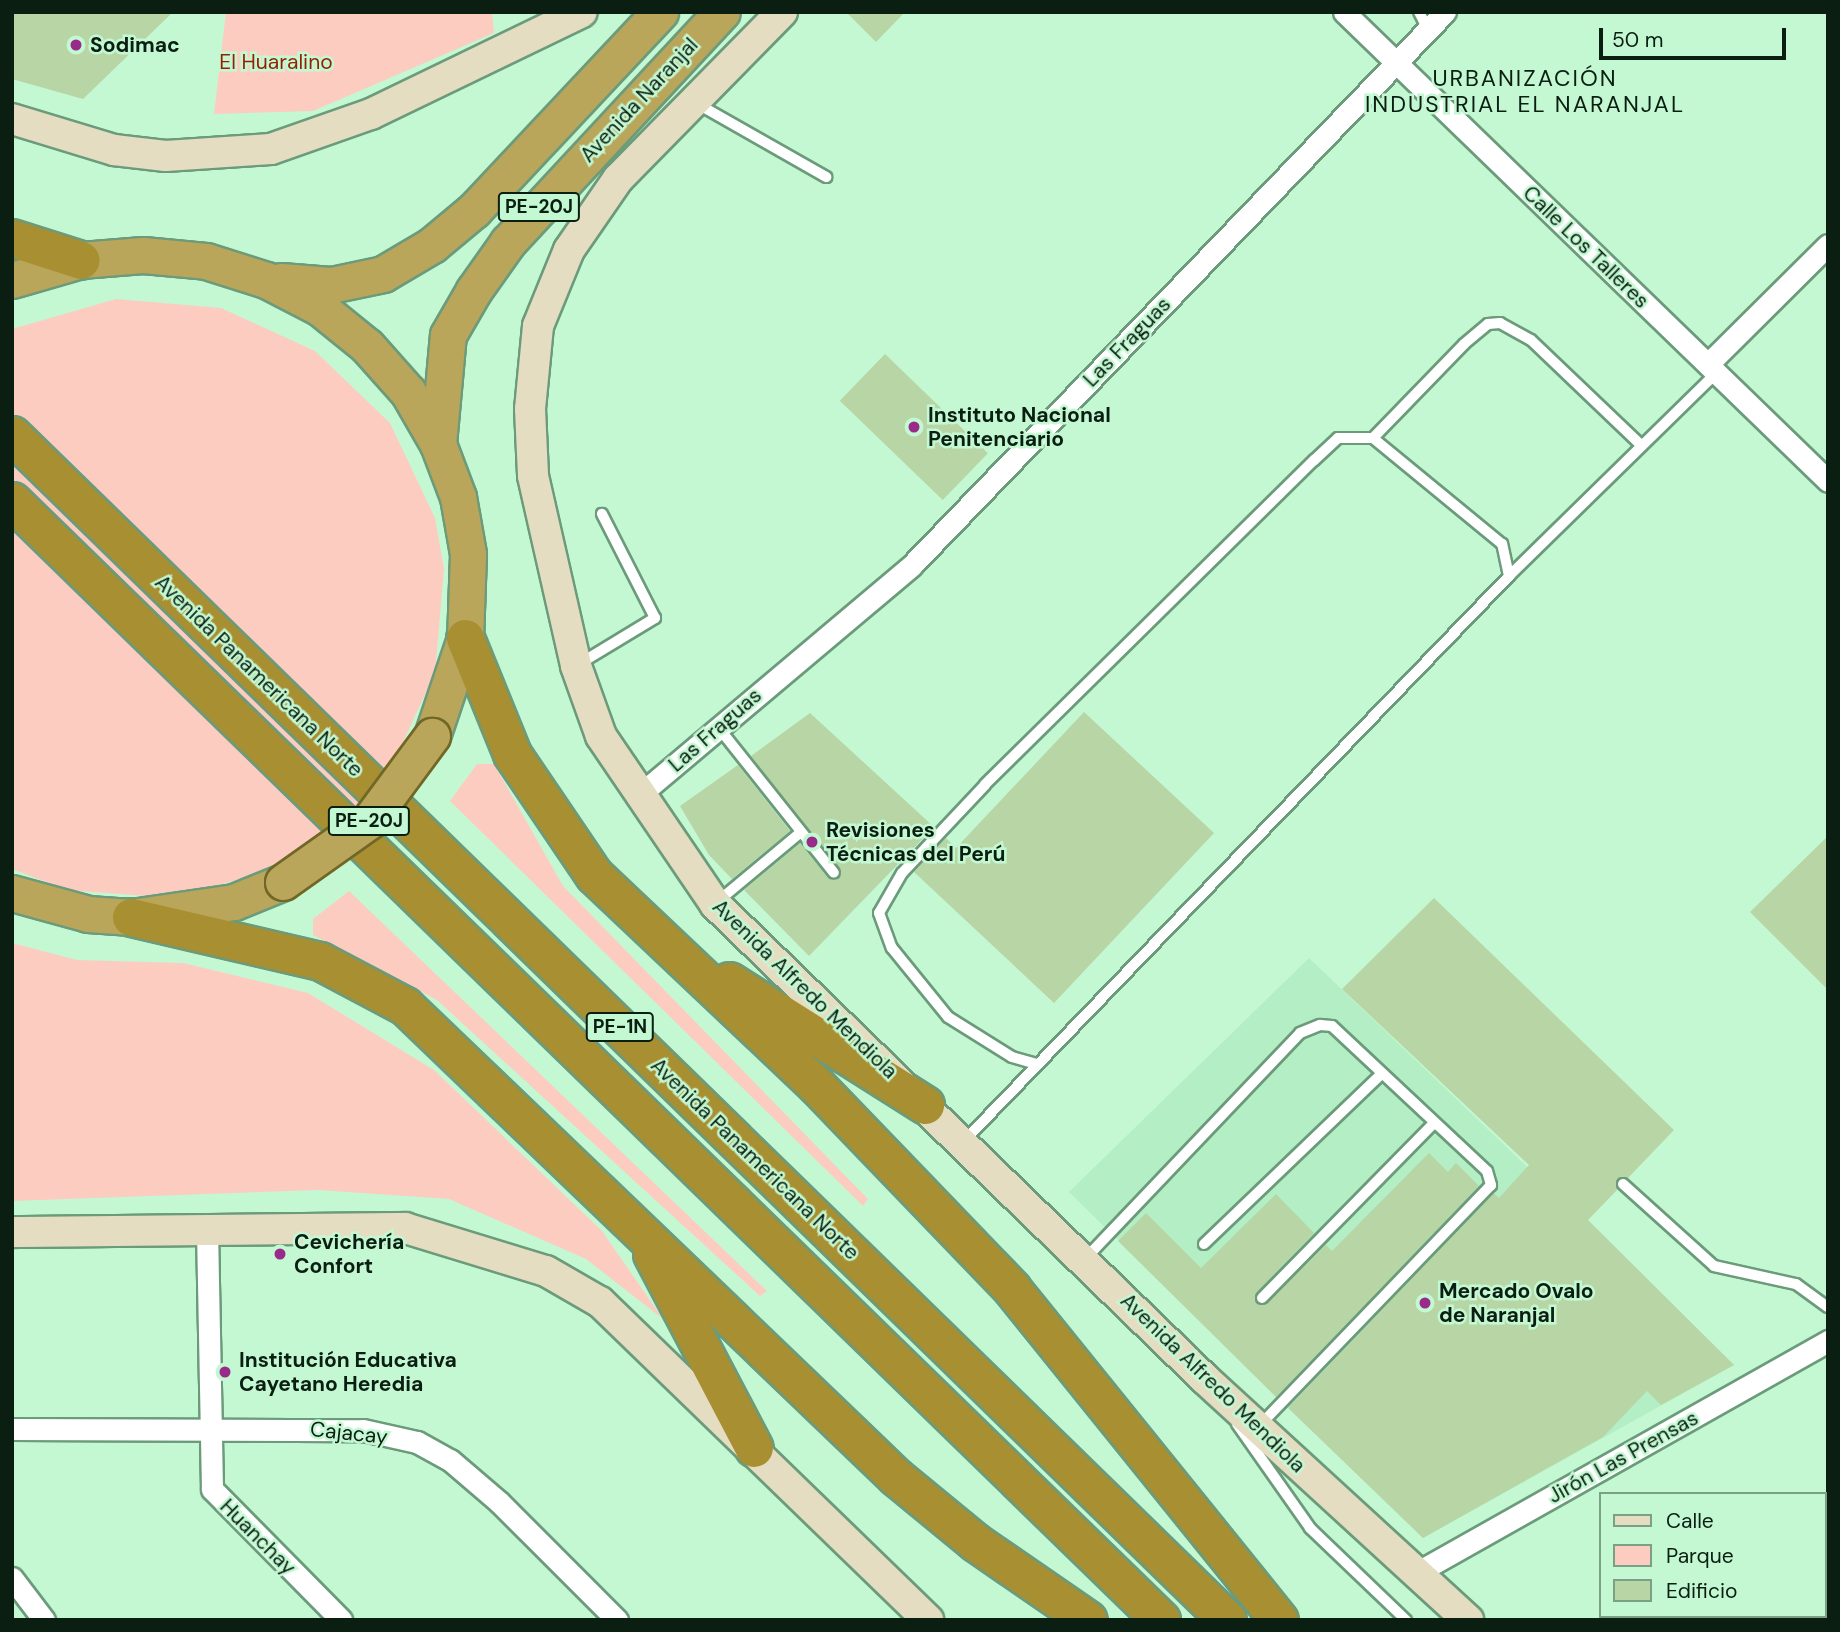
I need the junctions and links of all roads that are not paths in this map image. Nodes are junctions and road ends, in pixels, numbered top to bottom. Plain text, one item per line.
1 (582, 12) edge
2 (660, 12) edge
3 (722, 12) edge
4 (782, 12) edge
5 (1445, 12) edge
6 (1346, 13) edge
7 (1424, 21) edge
8 (1395, 64) junction
9 (694, 102) junction
10 (12, 119) edge
11 (826, 177) dead end
12 (618, 178) joint
13 (12, 238) edge
14 (1828, 244) edge
15 (81, 260) junction
16 (266, 279) junction
17 (12, 280) edge
18 (1713, 368) junction
19 (12, 435) edge
20 (1373, 438) junction
21 (438, 444) junction
22 (1642, 446) junction
23 (1828, 481) edge
24 (12, 501) edge
25 (602, 514) dead end
26 (1509, 576) junction
27 (465, 638) junction
28 (576, 666) junction
29 (718, 727) junction
30 (638, 796) junction
31 (801, 832) junction
32 (834, 873) dead end
33 (12, 893) edge
34 (715, 904) junction
35 (131, 917) junction
36 (653, 934) junction
37 (1036, 1064) junction
38 (1379, 1076) junction
39 (925, 1105) junction
40 (1433, 1124) junction
41 (964, 1142) junction
42 (1623, 1184) dead end
43 (634, 1223) junction
44 (208, 1229) junction
45 (12, 1232) edge
46 (1204, 1244) dead end
47 (1084, 1260) junction
48 (1262, 1298) dead end
49 (1828, 1307) edge
50 (1828, 1341) edge
51 (1205, 1379) junction
52 (211, 1425) junction
53 (1257, 1428) junction
54 (12, 1429) edge
55 (754, 1448) junction
56 (1418, 1572) junction
57 (12, 1578) edge
58 (44, 1620) edge
59 (341, 1620) edge
60 (617, 1620) edge
61 (928, 1620) edge
62 (1088, 1620) edge
63 (1161, 1620) edge
64 (1227, 1620) edge
65 (1279, 1620) edge
66 (1406, 1620) edge
67 (1468, 1620) edge

1 - 10 main road
2 - 16 highway, PE-20J
3 - 21 highway, Avenida Naranjal / PE-20J
4 - 9 main road, Avenida Naranjal
5 - 7 street, Las Fraguas
6 - 8 street, Calle Los Talleres
7 - 8 street, Las Fraguas
8 - 18 street, Calle Los Talleres
8 - 29 street, Las Fraguas
9 - 11 lane
9 - 12 main road, Avenida Naranjal
12 - 28 main road, Avenida Alfredo Mendiola
13 - 15 highway
14 - 18 street
15 - 16 highway, PE-20J
15 - 17 highway, PE-20J
16 - 21 highway, PE-20J
18 - 22 lane
18 - 23 street, Calle Los Talleres
19 - 64 highway, Avenida Panamericana Norte / PE-1N
20 - 22 lane
20 - 26 lane
20 - 37 lane
21 - 27 highway, PE-20J
22 - 26 lane
24 - 63 highway, PE-1N
25 - 28 lane
26 - 37 lane
27 - 35 highway, PE-20J, bridge
27 - 36 highway
28 - 30 main road, Avenida Alfredo Mendiola
29 - 30 street, Las Fraguas
29 - 31 lane
30 - 34 main road, Avenida Alfredo Mendiola
31 - 32 lane
31 - 34 lane
33 - 35 highway, PE-20J
34 - 39 main road, Avenida Alfredo Mendiola
35 - 43 highway
36 - 39 highway
36 - 65 highway
37 - 41 lane
38 - 40 lane
38 - 46 lane
38 - 47 lane
39 - 41 main road, Avenida Alfredo Mendiola
40 - 48 lane
40 - 53 lane
41 - 47 main road, Avenida Alfredo Mendiola
42 - 49 lane
43 - 55 highway
43 - 62 highway
44 - 45 main road
44 - 52 street, Huanchay
44 - 55 main road
47 - 51 main road, Avenida Alfredo Mendiola
50 - 56 street, Jirón Las Prensas
51 - 53 main road, Avenida Alfredo Mendiola
51 - 66 lane
52 - 54 street, Cajacay
52 - 59 street, Huanchay
52 - 60 street, Cajacay
53 - 56 main road, Avenida Alfredo Mendiola
55 - 61 main road
56 - 67 main road, Avenida Alfredo Mendiola
57 - 58 street

